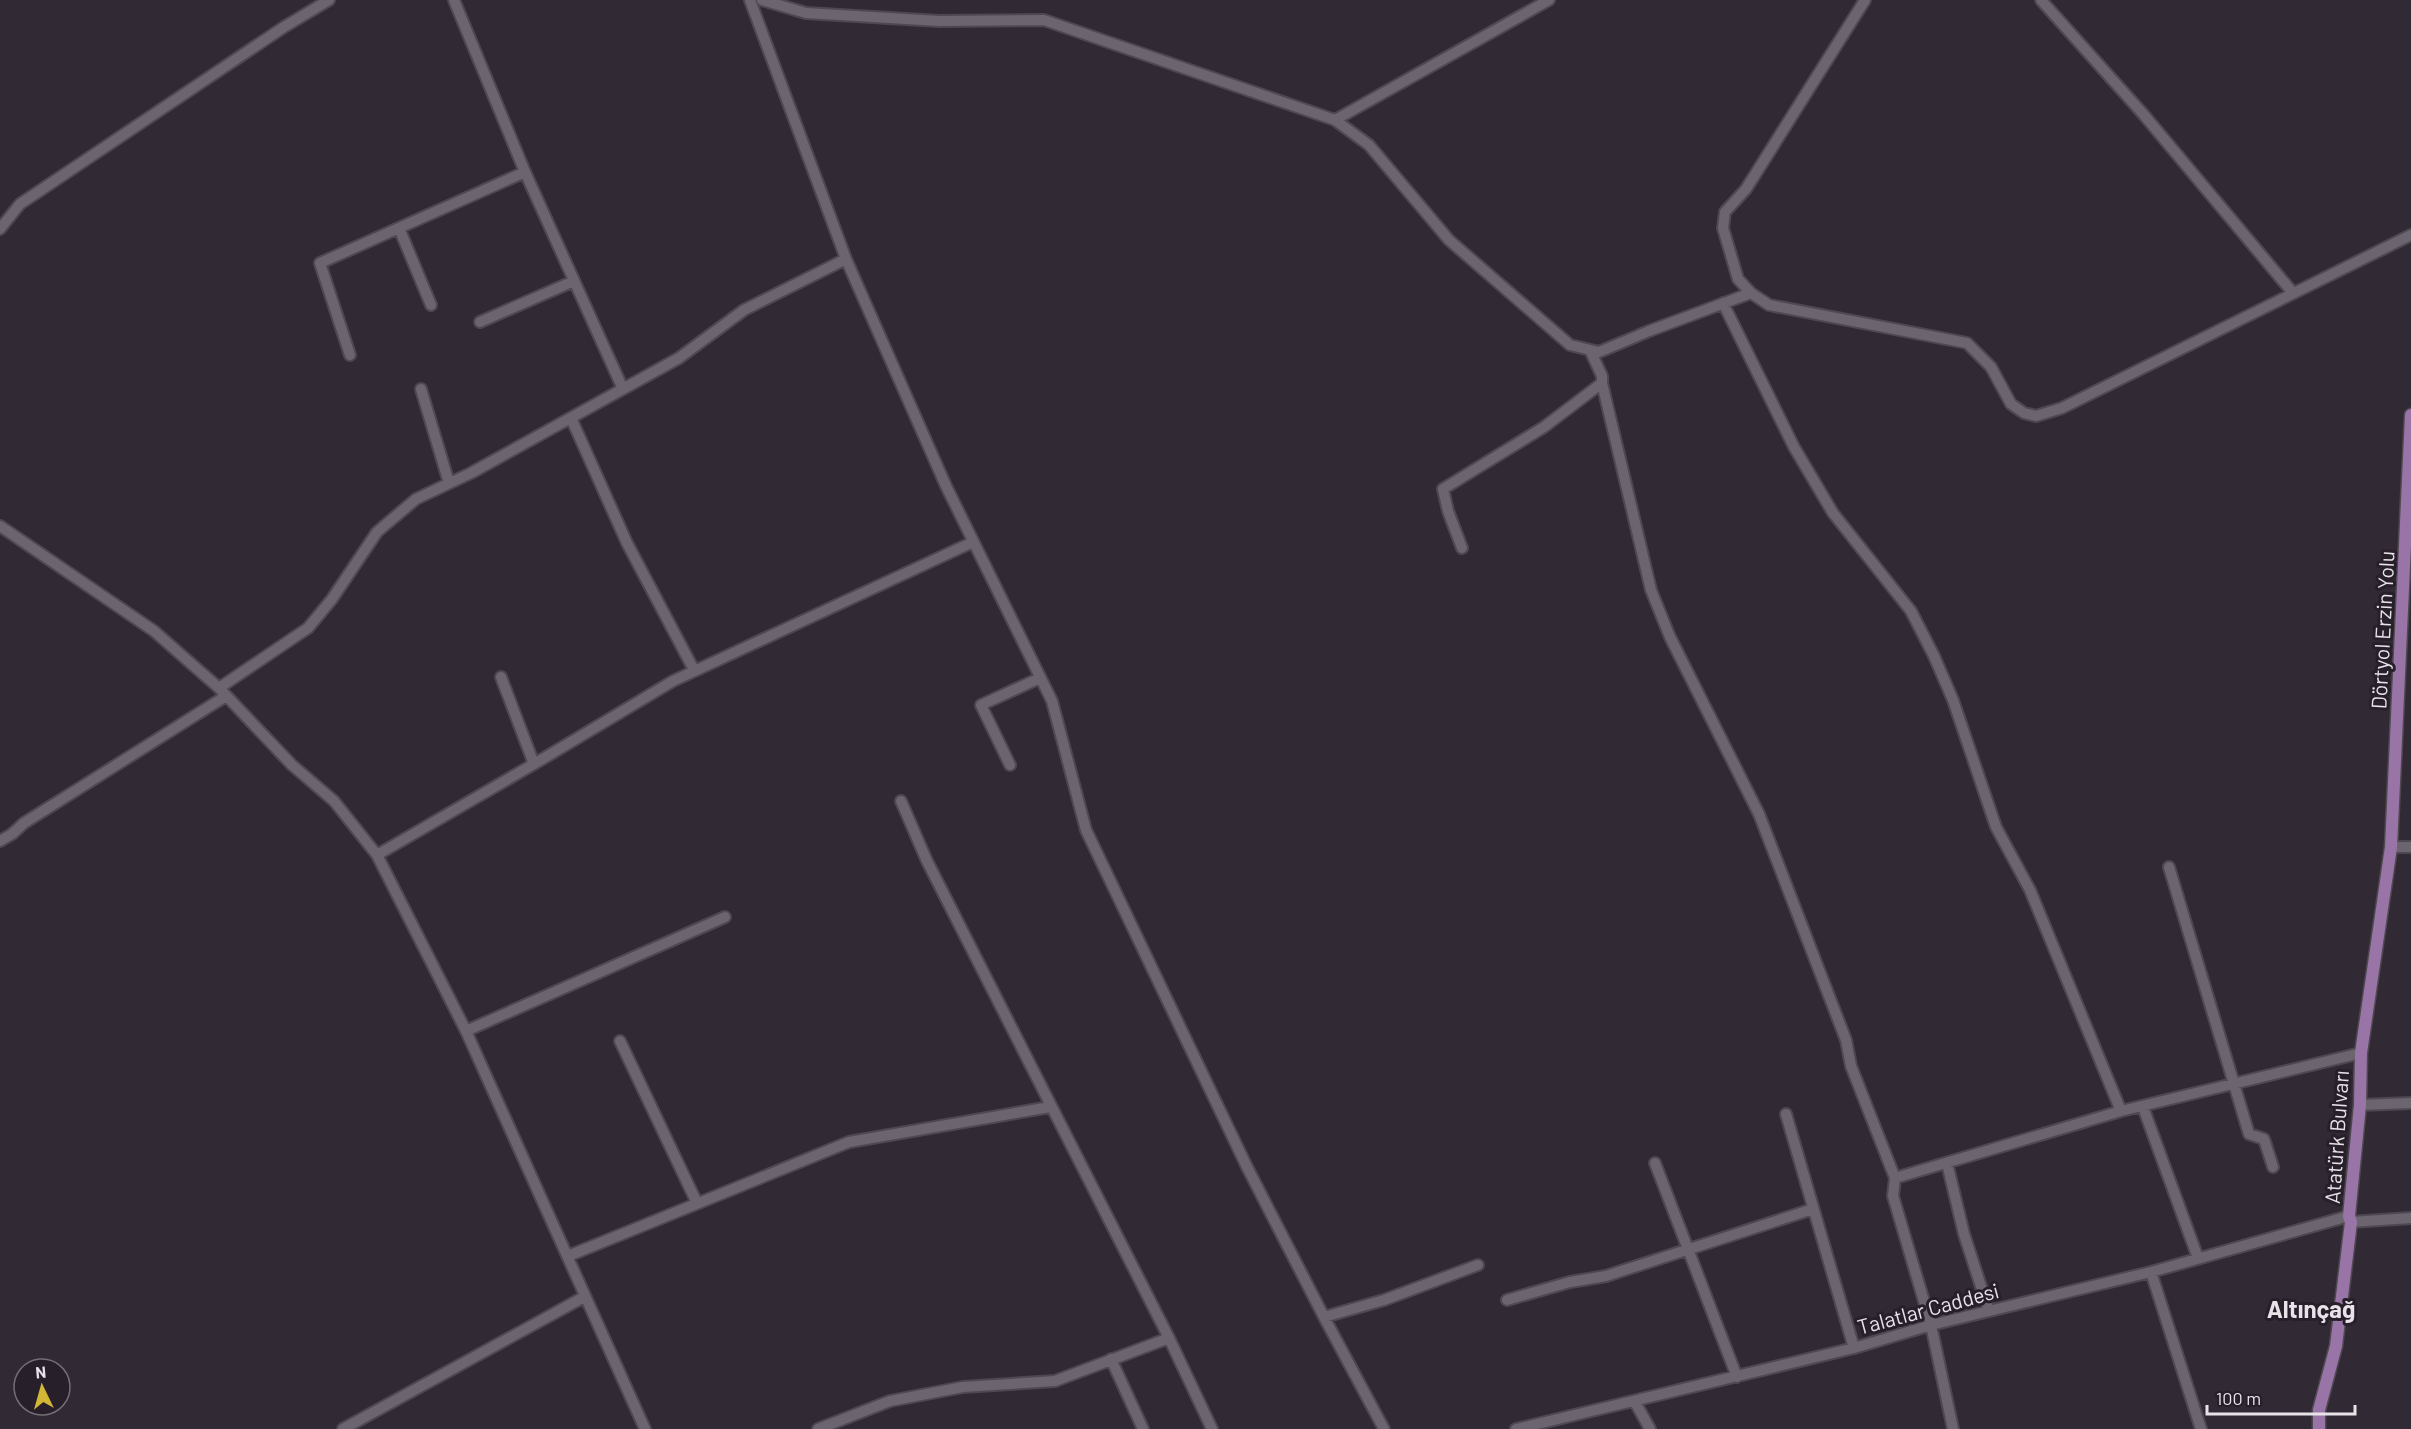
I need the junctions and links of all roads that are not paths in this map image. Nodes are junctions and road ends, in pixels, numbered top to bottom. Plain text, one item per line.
1 (329, 0) edge
2 (454, 0) edge
3 (750, 0) edge
4 (762, 0) edge
5 (1549, 0) edge
6 (1865, 0) edge
7 (2041, 0) edge
8 (1335, 120) junction
9 (525, 172) junction
10 (399, 228) junction
11 (0, 229) edge
12 (2411, 235) edge
13 (846, 259) junction
14 (574, 281) junction
15 (1751, 293) junction
16 (2293, 293) junction
17 (1723, 303) junction
18 (431, 305) dead end
19 (480, 322) dead end
20 (1590, 350) junction
21 (350, 356) dead end
22 (1602, 383) junction
23 (421, 389) dead end
24 (622, 389) junction
25 (2411, 415) edge
26 (571, 418) junction
27 (449, 483) junction
28 (0, 526) edge
29 (973, 542) junction
30 (1462, 548) dead end
31 (694, 670) junction
32 (501, 677) dead end
33 (1040, 678) junction
34 (223, 692) junction
35 (534, 764) junction
36 (1010, 765) dead end
37 (901, 801) dead end
38 (0, 842) edge
39 (2391, 847) junction
40 (2411, 847) edge
41 (377, 855) junction
42 (2169, 867) dead end
43 (725, 917) dead end
44 (466, 1031) junction
45 (620, 1041) dead end
46 (2361, 1053) junction
47 (2233, 1084) junction
48 (2411, 1102) edge
49 (2360, 1105) junction
50 (1050, 1107) junction
51 (2143, 1107) junction
52 (2121, 1111) junction
53 (1786, 1114) dead end
54 (1655, 1163) dead end
55 (1947, 1163) junction
56 (2273, 1167) dead end
57 (1894, 1178) junction
58 (698, 1203) junction
59 (1813, 1209) junction
60 (2411, 1218) edge
61 (2350, 1219) junction
62 (1689, 1251) junction
63 (568, 1256) junction
64 (2198, 1258) junction
65 (1478, 1265) dead end
66 (2151, 1272) junction
67 (584, 1297) junction
68 (1507, 1299) dead end
69 (1989, 1311) junction
70 (1324, 1317) junction
71 (1930, 1325) junction
72 (1168, 1338) junction
73 (1854, 1348) junction
74 (1111, 1359) junction
75 (1737, 1377) junction
76 (1635, 1402) junction
77 (343, 1429) edge
78 (645, 1429) edge
79 (818, 1429) edge
80 (1143, 1429) edge
81 (1212, 1429) edge
82 (1384, 1429) edge
83 (1516, 1429) edge
84 (1650, 1429) edge
85 (1953, 1429) edge
86 (2201, 1429) edge
87 (2319, 1429) edge

1 - 11 street
2 - 9 street
3 - 13 street
4 - 8 street
5 - 8 street
6 - 15 street
7 - 16 street
8 - 20 street
9 - 10 street
9 - 14 street
10 - 18 street
10 - 21 street
12 - 16 street
13 - 24 street
13 - 29 street
14 - 19 street
14 - 24 street
15 - 16 street
15 - 17 street
17 - 20 street
17 - 52 street
20 - 22 street
22 - 30 street
22 - 57 street
23 - 27 street
24 - 26 street
25 - 39 main road, Dörtyol Erzin Yolu
26 - 27 street
26 - 31 street
27 - 34 street
28 - 34 street
29 - 31 street
29 - 33 street
31 - 35 street
32 - 35 street
33 - 36 street
33 - 70 street
34 - 38 street
34 - 41 street
35 - 41 street
37 - 50 street
39 - 40 street
39 - 46 main road, Atatürk Bulvarı
41 - 44 street
42 - 47 street
43 - 44 street
44 - 63 street
45 - 58 street
46 - 47 street
46 - 49 main road, Atatürk Bulvarı
47 - 51 street
47 - 56 street
48 - 49 street
49 - 61 main road, Atatürk Bulvarı
50 - 58 street
50 - 72 street
51 - 52 street
51 - 64 street
52 - 55 street
53 - 59 street
54 - 62 street
55 - 57 street
55 - 69 street
57 - 71 street
58 - 63 street
59 - 62 street
59 - 73 street
60 - 61 street, Talatlar Caddesi
61 - 64 street, Talatlar Caddesi
61 - 87 main road, Atatürk Bulvarı
62 - 68 street
62 - 75 street
63 - 67 street
64 - 66 street, Talatlar Caddesi
65 - 70 street
66 - 69 street, Talatlar Caddesi
66 - 86 street
67 - 77 street
67 - 78 street
69 - 71 street, Talatlar Caddesi
70 - 82 street
71 - 73 street, Talatlar Caddesi
71 - 85 street
72 - 74 street
72 - 81 street
73 - 75 street, Talatlar Caddesi
74 - 79 street
74 - 80 street
75 - 76 street, Talatlar Caddesi
76 - 83 street, Talatlar Caddesi
76 - 84 street

